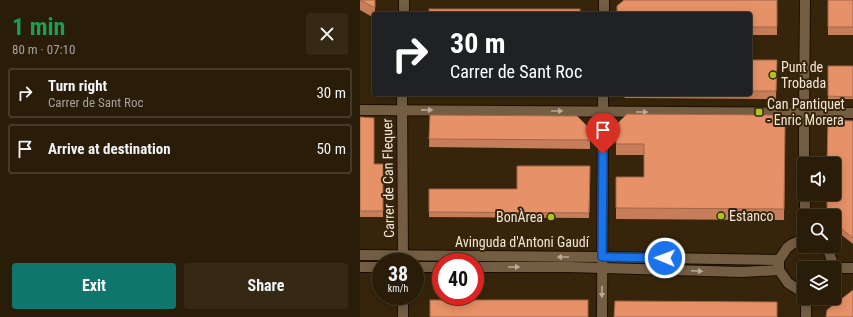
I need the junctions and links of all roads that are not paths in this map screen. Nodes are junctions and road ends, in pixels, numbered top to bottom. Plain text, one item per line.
1 (404, 0) edge
2 (604, 0) edge
3 (805, 0) edge
4 (404, 12) edge
5 (604, 12) edge
6 (402, 96) edge
7 (603, 96) edge
8 (360, 110) edge
9 (402, 110) junction
10 (603, 112) junction
11 (804, 112) junction
12 (853, 113) edge
13 (804, 157) edge
14 (797, 242) edge
15 (403, 253) edge
16 (360, 255) edge
17 (372, 256) edge
18 (602, 257) junction
19 (424, 259) edge
20 (779, 265) junction
21 (360, 267) edge
22 (372, 267) edge
23 (484, 267) edge
24 (602, 268) junction
25 (841, 268) edge
26 (853, 268) edge
27 (797, 289) edge
28 (403, 305) edge
29 (806, 305) edge
30 (403, 317) edge
31 (602, 317) edge
32 (806, 317) edge

1 - 4 street
2 - 5 street
3 - 11 street
6 - 9 street, Carrer de Can Flequer
7 - 10 street
8 - 9 street
9 -> 10 street
9 - 15 street, Carrer de Can Flequer
10 -> 11 street
10 - 18 street
11 - 12 street
11 - 13 street
14 - 20 street
16 - 17 street, Avinguda d'Antoni Gaudí
18 -> 19 street, Avinguda d'Antoni Gaudí
18 - 20 street, Avinguda d'Antoni Gaudí
18 - 24 street
24 -> 20 street, Avinguda d'Antoni Gaudí
20 - 27 street
21 - 22 street
23 -> 24 street, Avinguda d'Antoni Gaudí
24 -> 31 street
25 - 26 street
28 - 30 street
29 - 32 street

